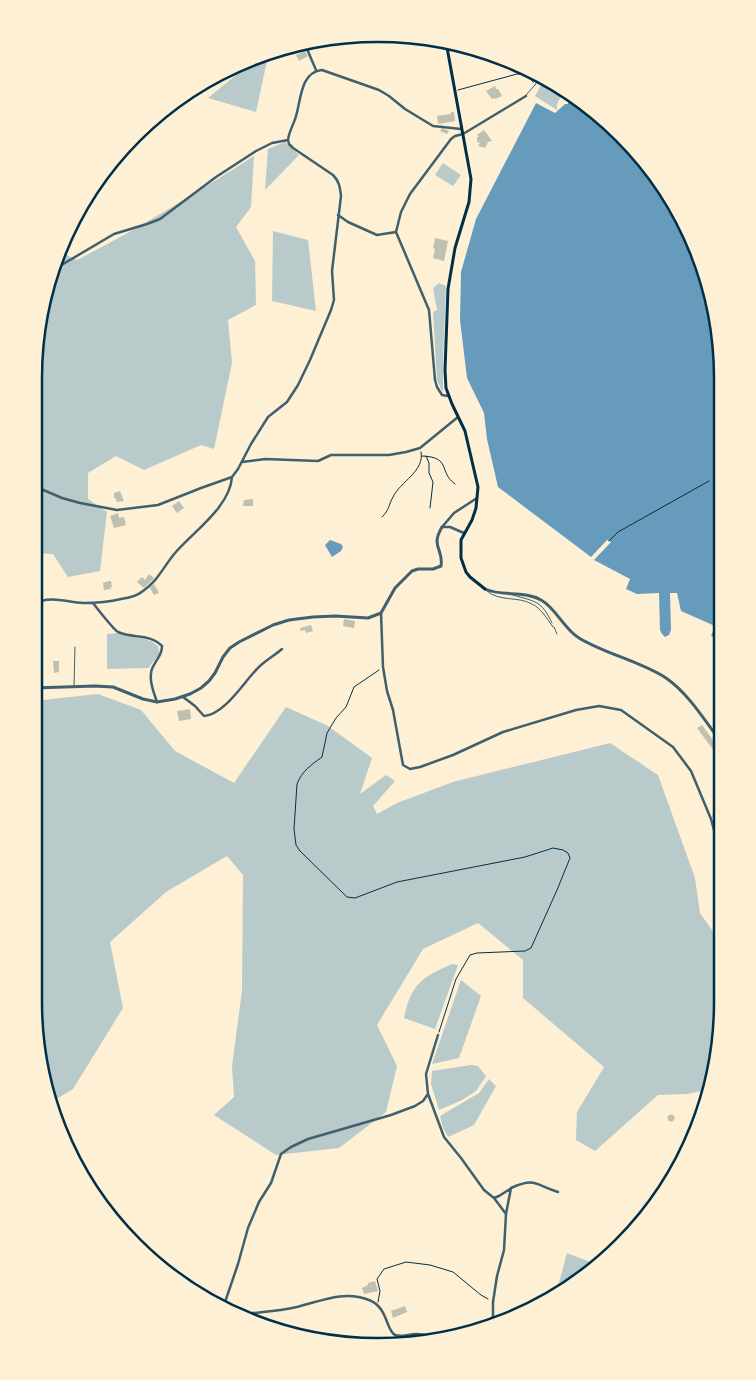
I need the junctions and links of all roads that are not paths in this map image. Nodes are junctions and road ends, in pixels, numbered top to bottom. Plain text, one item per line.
1 (308, 50) edge
2 (447, 50) edge
3 (317, 71) junction
4 (537, 82) edge
5 (526, 96) joint
6 (461, 129) junction
7 (463, 134) junction
8 (288, 140) junction
9 (338, 215) junction
10 (396, 232) junction
11 (62, 265) edge
12 (448, 396) junction
13 (458, 417) junction
14 (242, 462) junction
15 (232, 477) junction
16 (42, 489) edge
17 (478, 497) junction
18 (442, 527) junction
19 (464, 533) junction
20 (485, 589) junction
21 (508, 592) junction
22 (42, 600) edge
23 (93, 603) junction
24 (381, 613) junction
25 (554, 627) junction
26 (557, 634) dead end
27 (75, 647) dead end
28 (282, 649) dead end
29 (74, 687) junction
30 (42, 688) edge
31 (183, 697) junction
32 (157, 702) junction
33 (714, 733) edge
34 (714, 830) edge
35 (438, 1035) road end
36 (428, 1094) junction
37 (511, 1188) junction
38 (558, 1192) dead end
39 (494, 1198) junction
40 (506, 1214) junction
41 (225, 1301) edge
42 (252, 1313) edge
43 (492, 1317) edge
44 (421, 1335) edge

1 - 3 street
2 - 6 main road
3 - 6 street
3 - 8 street
4 - 5 lane
5 - 7 street
6 - 7 main road
7 - 10 street
7 - 12 main road
8 - 9 street
8 - 11 street
9 - 10 street
9 - 14 street
10 - 12 street
12 - 13 main road
13 - 14 street
13 - 17 main road
14 - 15 street
15 - 16 street
15 - 23 street
17 - 18 street
17 - 19 main road
18 - 19 street
18 - 24 street
19 - 20 main road
20 - 21 street
20 - 25 lane
21 - 25 lane
21 - 33 street
22 - 23 street
23 - 32 street
24 - 31 street
24 - 34 street
25 - 26 lane
27 - 29 lane
28 - 31 street
29 - 30 street
29 - 32 street
31 - 32 street
35 - 36 street
36 - 39 street
36 - 41 street
37 - 38 street
37 - 39 street
37 - 40 street
39 - 40 street
40 - 43 street
42 - 44 street

